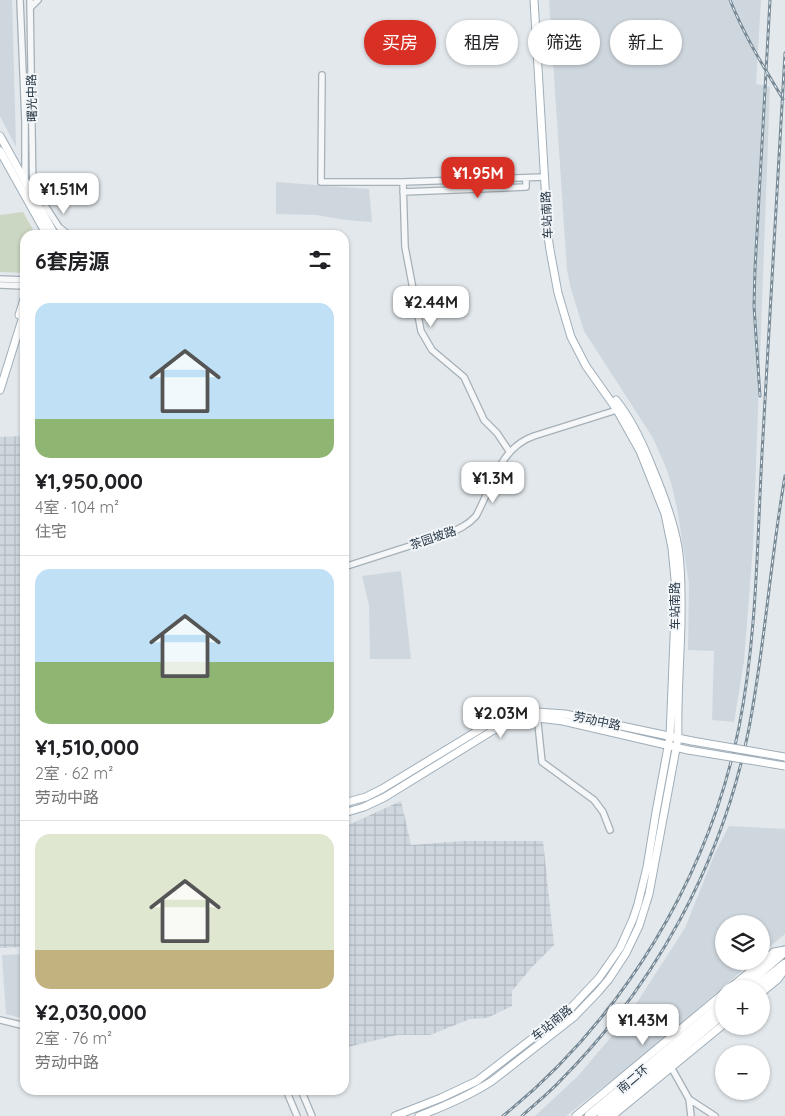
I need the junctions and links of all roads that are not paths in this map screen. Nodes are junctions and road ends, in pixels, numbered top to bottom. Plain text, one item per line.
1 (20, 0) edge
2 (30, 0) edge
3 (38, 0) edge
4 (534, 0) edge
5 (538, 0) edge
6 (30, 7) junction
7 (322, 74) dead end
8 (0, 136) edge
9 (0, 151) edge
10 (545, 177) junction
11 (526, 178) junction
12 (25, 181) junction
13 (403, 182) junction
14 (403, 192) junction
15 (24, 195) junction
16 (34, 196) junction
17 (46, 207) dead end
18 (44, 230) edge
19 (52, 230) edge
20 (63, 230) edge
21 (0, 279) edge
22 (20, 280) edge
23 (0, 285) edge
24 (20, 286) edge
25 (20, 312) edge
26 (20, 326) edge
27 (0, 376) edge
28 (0, 390) edge
29 (620, 409) junction
30 (510, 451) junction
31 (349, 565) edge
32 (537, 715) junction
33 (670, 736) junction
34 (678, 738) junction
35 (668, 746) junction
36 (676, 748) junction
37 (785, 758) edge
38 (785, 766) edge
39 (349, 802) edge
40 (349, 812) edge
41 (610, 830) dead end
42 (785, 950) edge
43 (785, 964) edge
44 (785, 971) edge
45 (740, 980) edge
46 (751, 980) edge
47 (765, 980) edge
48 (770, 986) edge
49 (715, 1000) edge
50 (715, 1011) edge
51 (0, 1020) edge
52 (715, 1021) edge
53 (20, 1025) edge
54 (715, 1031) edge
55 (671, 1067) junction
56 (288, 1095) edge
57 (302, 1095) edge
58 (689, 1099) junction
59 (297, 1116) edge
60 (312, 1116) edge
61 (394, 1116) edge
62 (419, 1116) edge
63 (576, 1116) edge
64 (589, 1116) edge
65 (602, 1116) edge
66 (612, 1116) edge
67 (691, 1116) edge
68 (715, 1116) edge

1 - 12 street, 曙光中路
2 - 6 street, 曙光中路
3 - 6 street
4 - 10 main road, 车站南路
5 - 29 main road, 车站南路
6 - 16 street, 曙光中路
7 - 13 street
8 - 12 main road
9 - 15 main road
10 - 11 street
10 - 29 main road, 车站南路
11 - 13 street
11 - 14 street
12 - 15 street, 曙光中路
12 - 16 main road
13 - 14 street
14 - 30 street
15 - 18 main road
16 - 19 main road
17 - 20 street
21 - 22 street
23 - 24 street
25 - 27 main road
26 - 28 main road
29 - 30 street, 茶园坡路
29 - 33 main road, 车站南路
29 - 34 main road, 车站南路
30 - 31 street, 茶园坡路
32 - 33 main road, 劳动中路
32 - 35 main road, 劳动中路
32 - 39 main road, 劳动中路
32 - 40 main road, 劳动中路
32 - 41 street
33 - 34 main road, 劳动中路
33 - 35 main road, 车站南路
34 - 36 main road, 车站南路
34 - 37 main road, 劳动中路, bridge
35 - 36 main road, 劳动中路
35 - 61 main road, 车站南路
36 - 38 main road, 劳动中路, bridge
36 - 62 main road, 车站南路
42 - 45 main road
42 - 46 highway
43 - 47 highway
44 - 48 main road
49 - 63 main road
50 - 64 highway, 南二环
51 - 53 street
52 - 65 highway, 南二环
54 - 55 main road
55 - 58 street
55 - 66 main road
56 - 59 street
57 - 60 street
58 - 67 street
58 - 68 street

